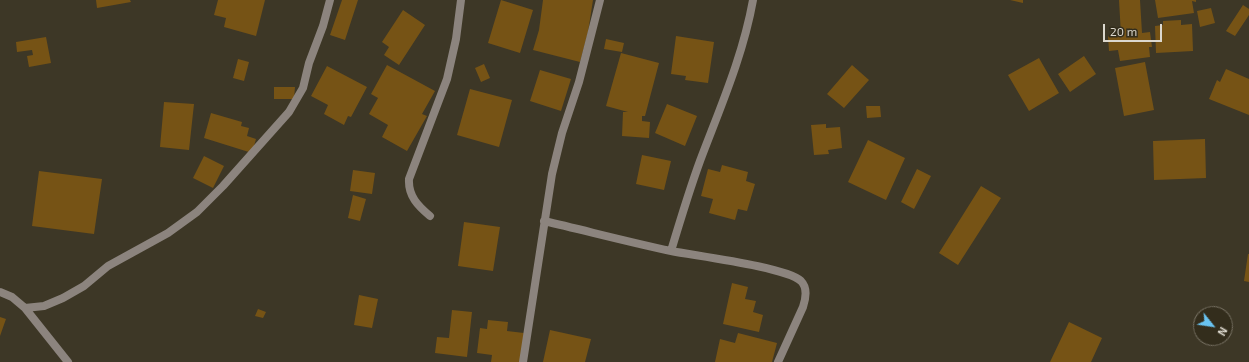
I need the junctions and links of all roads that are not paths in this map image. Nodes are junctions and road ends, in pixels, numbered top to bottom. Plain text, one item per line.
1 (330, 0) edge
2 (461, 0) edge
3 (600, 0) edge
4 (753, 0) edge
5 (430, 216) dead end
6 (544, 221) junction
7 (671, 251) junction
8 (0, 292) edge
9 (25, 308) junction
10 (68, 362) edge
11 (523, 362) edge
12 (778, 362) edge

1 - 9 street
2 - 5 street
3 - 6 street
4 - 7 street
6 - 7 street
6 - 11 street
7 - 12 street
8 - 9 street
9 - 10 street

